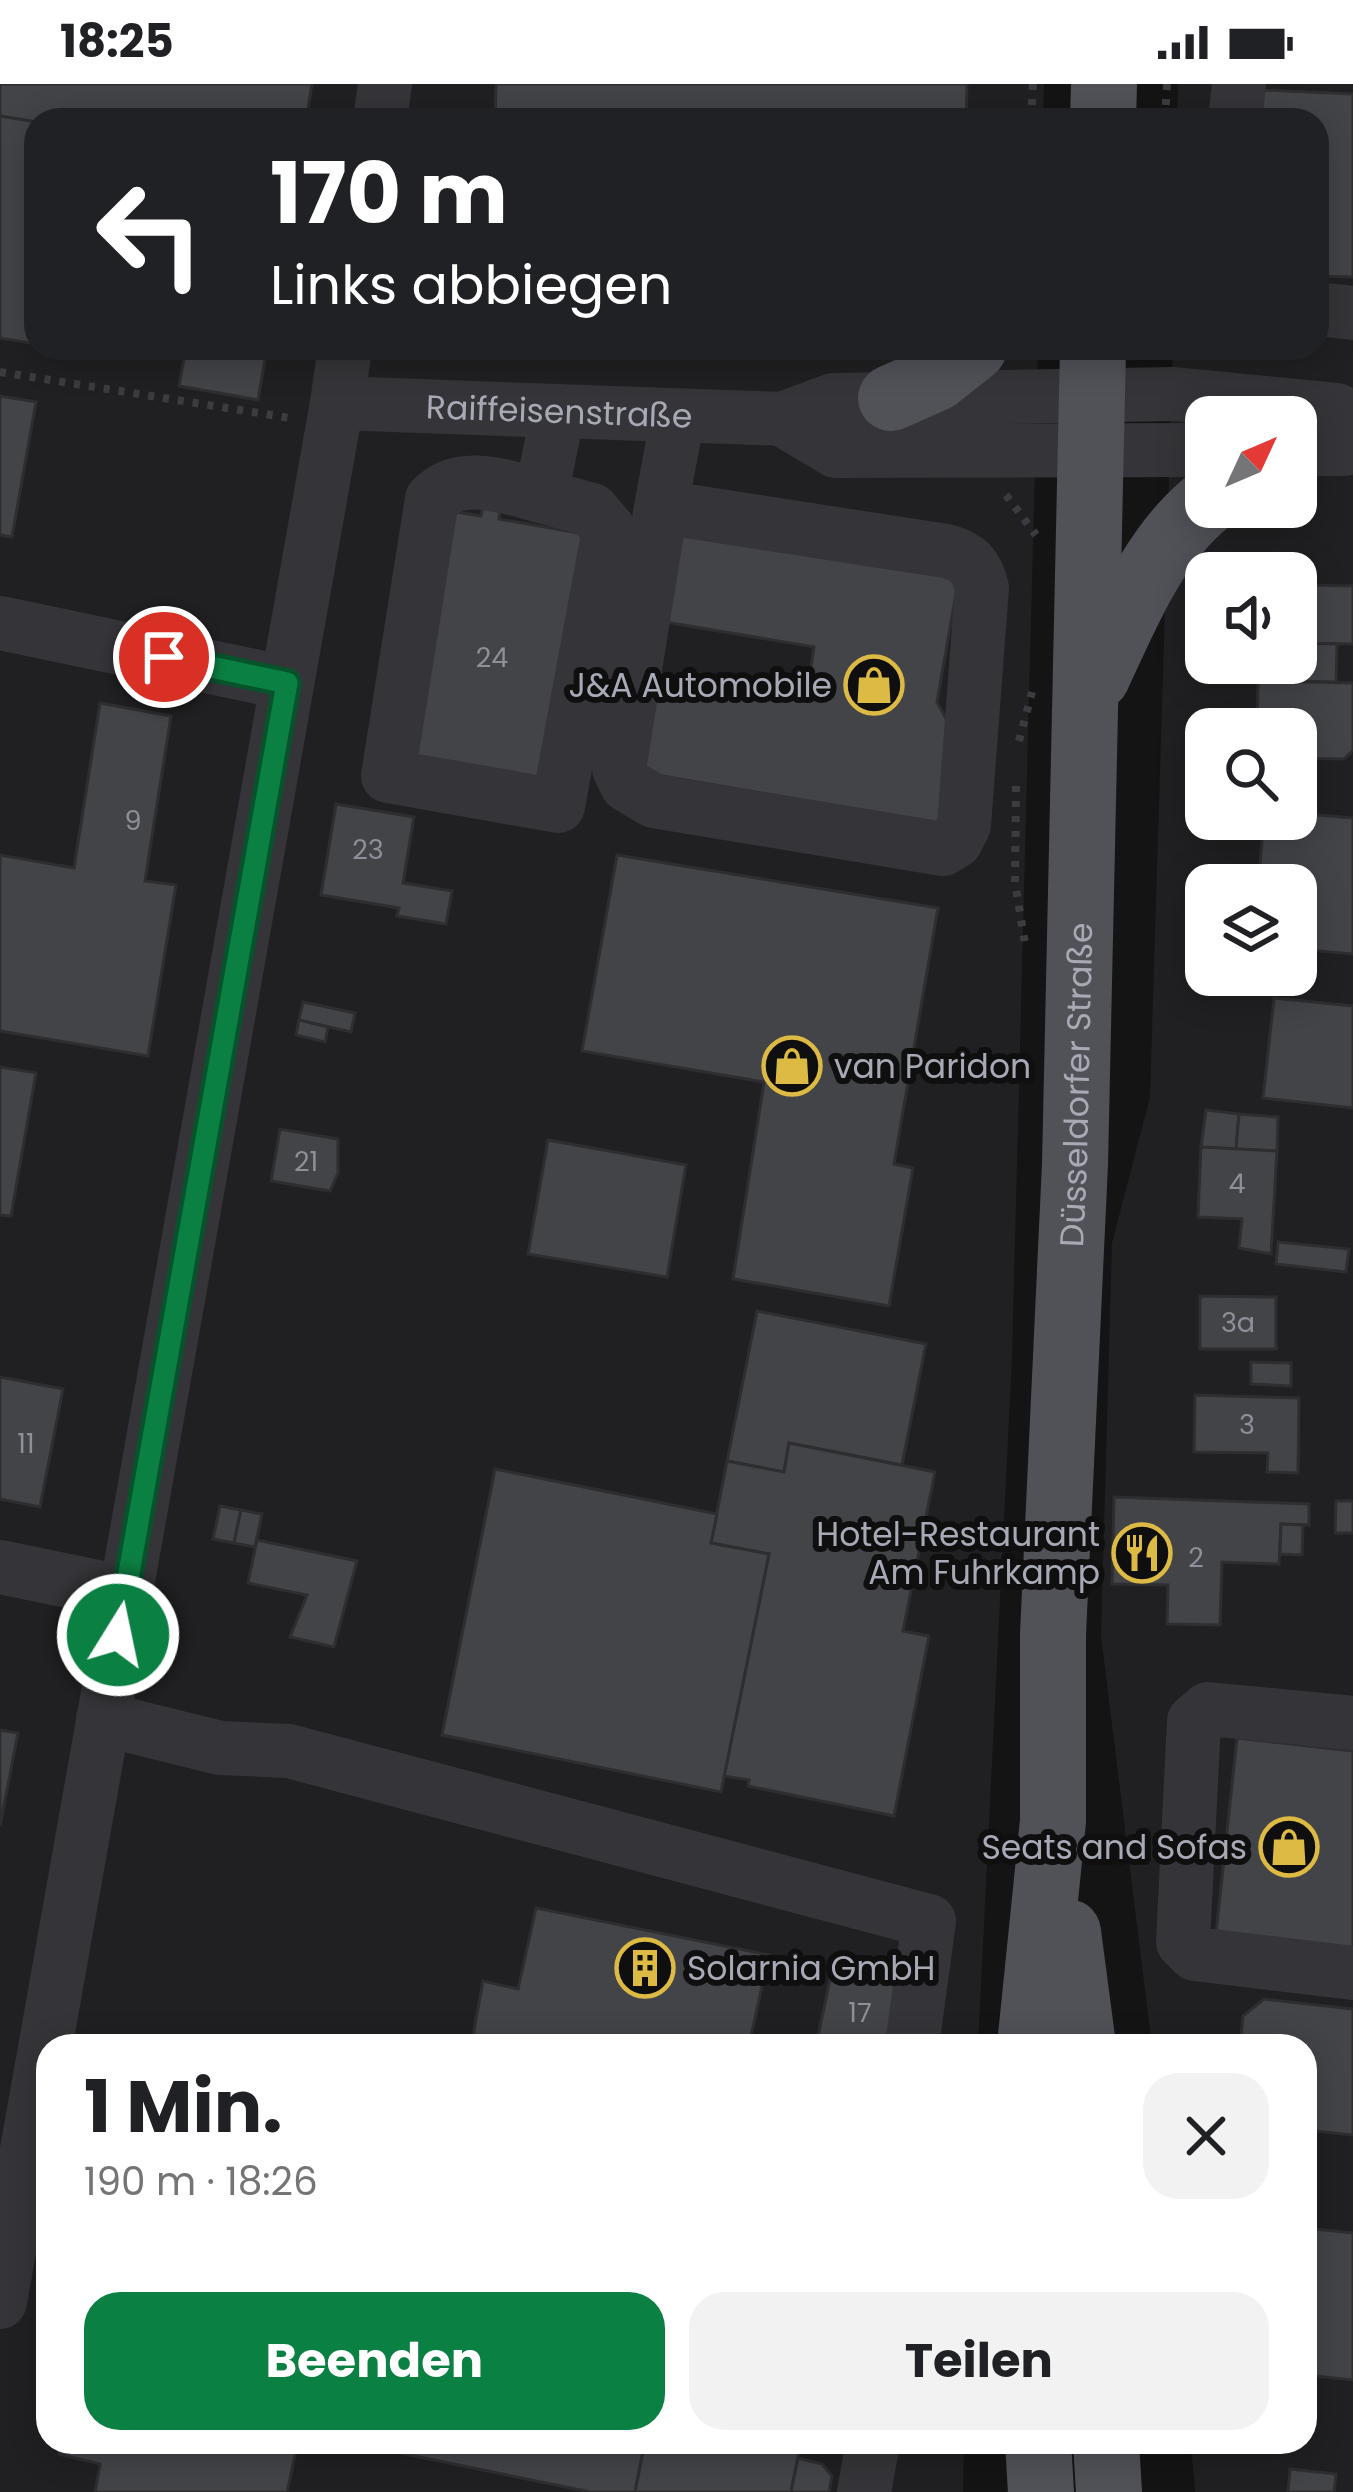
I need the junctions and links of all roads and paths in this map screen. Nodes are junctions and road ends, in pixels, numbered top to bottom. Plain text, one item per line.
1 (343, 360) edge
2 (959, 360) edge
3 (0, 372) edge
4 (891, 398) junction
5 (1092, 398) edge
6 (558, 411) junction
7 (335, 414) junction
8 (678, 416) junction
9 (782, 419) junction
10 (1353, 419) edge
11 (1185, 440) edge
12 (1353, 442) edge
13 (1317, 449) edge
14 (542, 496) junction
15 (661, 507) junction
16 (1185, 522) edge
17 (0, 622) edge
18 (287, 683) junction
19 (1085, 702) junction
20 (0, 1567) edge
21 (126, 1593) junction
22 (103, 1719) junction
23 (1353, 1723) edge
24 (1053, 1821) junction
25 (1353, 1973) edge
26 (51, 2034) edge
27 (914, 2034) edge
28 (1031, 2034) edge
29 (1081, 2034) edge
30 (36, 2096) edge
31 (12, 2167) edge
32 (0, 2302) edge
33 (871, 2454) edge
34 (1039, 2454) edge
35 (1107, 2454) edge
36 (864, 2492) edge
37 (1041, 2492) edge
38 (1109, 2492) edge

1 - 7 street
2 - 4 main road
3 - 7 path
4 - 5 street, Raiffeisenstraße
4 - 9 street, Raiffeisenstraße
5 - 9 street, Raiffeisenstraße
5 - 10 street
5 - 11 street
5 - 19 main road, Düsseldorfer Straße
6 - 7 street, Raiffeisenstraße
6 - 8 street, Raiffeisenstraße
6 - 14 street
7 - 18 street
8 - 9 street, Raiffeisenstraße
8 - 15 street
12 - 13 street
14 - 14 street
15 - 15 street
16 - 19 main road
17 - 18 street
18 - 21 street
19 - 24 main road, Düsseldorfer Straße
20 - 21 street
21 - 22 street
22 - 26 street
22 - 27 street
23 - 25 street
24 - 28 main road, Düsseldorfer Straße
24 - 29 main road, Düsseldorfer Straße
30 - 31 street
31 - 32 street
33 - 36 street
34 - 37 main road
35 - 38 main road

